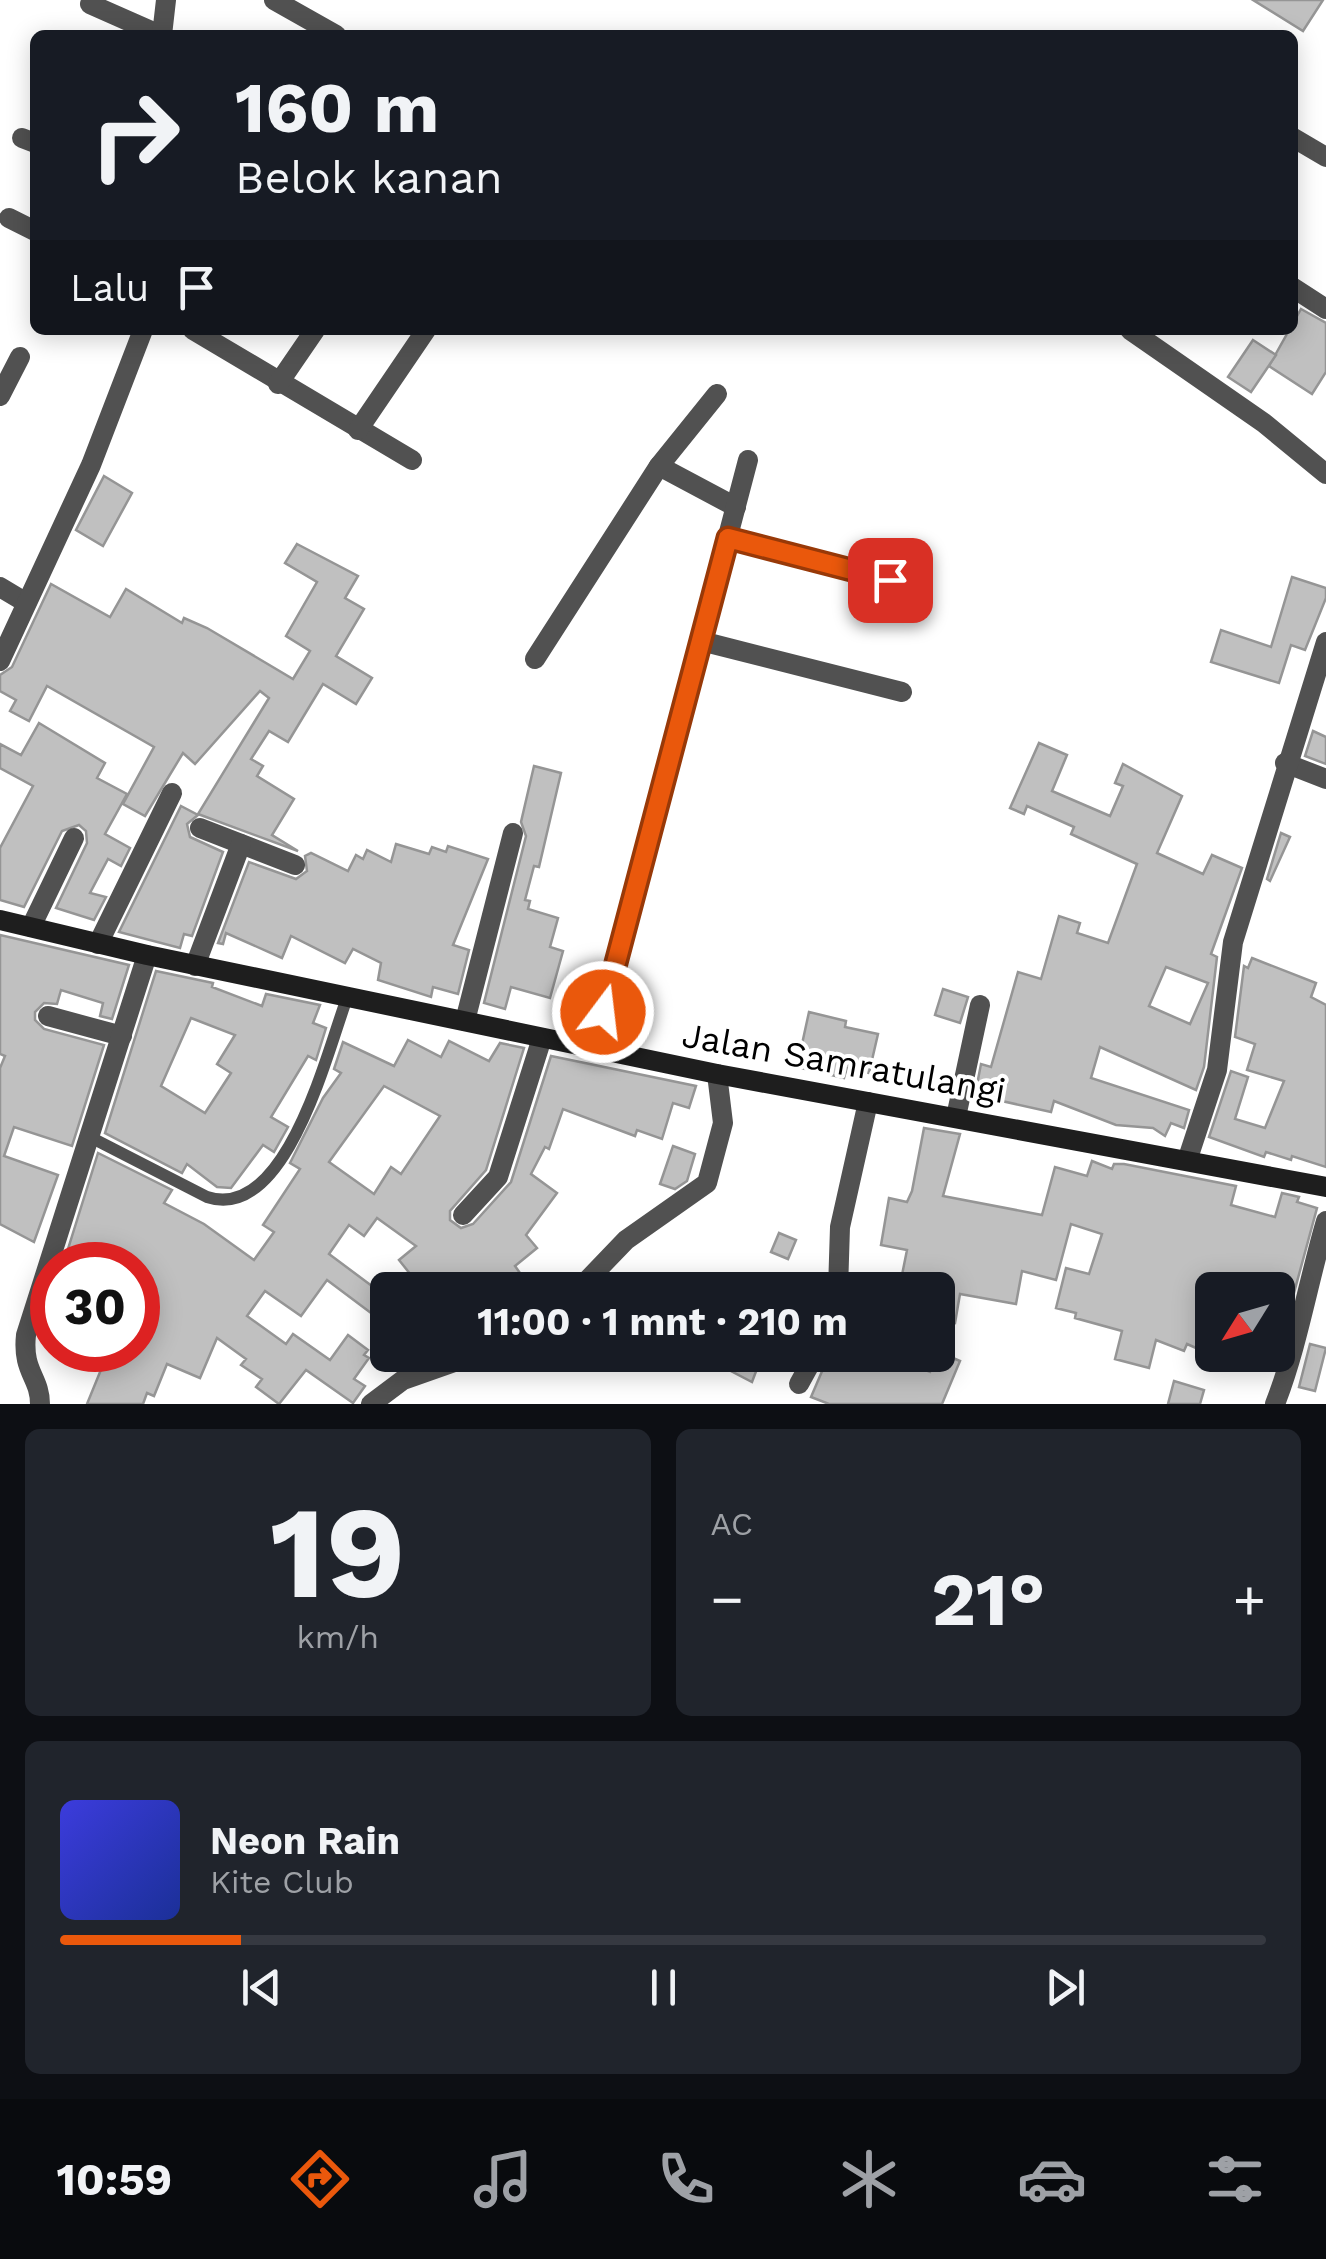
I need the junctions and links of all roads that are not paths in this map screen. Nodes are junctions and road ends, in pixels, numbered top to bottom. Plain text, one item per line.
1 (166, 0) edge
2 (274, 0) edge
3 (90, 4) dead end
4 (150, 30) edge
5 (162, 30) edge
6 (327, 30) edge
7 (1298, 140) edge
8 (1326, 156) edge
9 (8, 218) dead end
10 (30, 229) edge
11 (1298, 291) edge
12 (1326, 309) edge
13 (141, 335) edge
14 (201, 335) edge
15 (312, 335) edge
16 (423, 335) edge
17 (1137, 335) edge
18 (20, 357) dead end
19 (278, 384) junction
20 (718, 394) dead end
21 (0, 396) edge
22 (358, 430) junction
23 (412, 460) dead end
24 (748, 460) dead end
25 (660, 466) junction
26 (1326, 474) edge
27 (736, 506) junction
28 (728, 538) junction
29 (0, 588) edge
30 (923, 589) dead end
31 (26, 602) junction
32 (701, 640) junction
33 (1326, 642) edge
34 (535, 659) dead end
35 (0, 660) edge
36 (902, 692) dead end
37 (1285, 763) junction
38 (1326, 779) edge
39 (172, 792) dead end
40 (200, 828) dead end
41 (513, 833) dead end
42 (74, 838) dead end
43 (241, 844) junction
44 (296, 866) dead end
45 (0, 920) edge
46 (31, 927) junction
47 (98, 944) junction
48 (147, 956) junction
49 (196, 966) junction
50 (346, 998) junction
51 (980, 1004) dead end
52 (48, 1016) dead end
53 (465, 1021) junction
54 (122, 1036) junction
55 (542, 1038) junction
56 (593, 1049) junction
57 (717, 1074) junction
58 (868, 1102) junction
59 (956, 1117) junction
60 (90, 1137) junction
61 (1188, 1158) junction
62 (1326, 1185) edge
63 (1326, 1197) edge
64 (463, 1215) dead end
65 (1326, 1221) edge
66 (595, 1272) edge
67 (838, 1272) edge
68 (426, 1372) edge
69 (806, 1372) edge
70 (799, 1384) dead end
71 (40, 1404) edge
72 (371, 1404) edge
73 (1276, 1404) edge

1 - 5 street
2 - 6 street
3 - 4 street
7 - 8 street
9 - 10 street
11 - 12 street
13 - 31 street
14 - 19 street
15 - 19 street
16 - 22 street
17 - 26 street
18 - 21 street
19 - 22 street
20 - 25 street
22 - 23 street
24 - 27 street
25 - 27 street
25 - 34 street
27 - 28 street
28 - 30 street
28 - 32 street
29 - 31 street
31 - 35 street
32 - 36 street
32 - 56 street
33 - 37 street
37 - 38 street
37 - 61 street
39 - 47 street
40 - 43 street
41 - 53 street
42 - 46 street
43 - 44 street
43 - 49 street
45 - 46 main road, Jalan Samratulangi
46 - 47 main road, Jalan Samratulangi
47 - 48 main road, Jalan Samratulangi
48 - 49 main road, Jalan Samratulangi
48 - 54 street
49 - 50 main road, Jalan Samratulangi
50 - 53 main road, Jalan Samratulangi
50 - 60 lane
51 - 59 street
52 - 54 street
53 - 55 main road, Jalan Samratulangi
54 - 60 street
55 - 56 main road, Jalan Samratulangi
55 - 64 street
56 - 57 main road, Jalan Samratulangi
57 - 58 main road, Jalan Samratulangi
57 - 66 street
58 - 59 main road, Jalan Samratulangi
58 - 67 street
59 - 61 main road, Jalan Samratulangi
60 - 71 street
61 - 62 main road, Jalan Samratulangi
62 - 63 street
65 - 73 street
68 - 72 street
69 - 70 street

